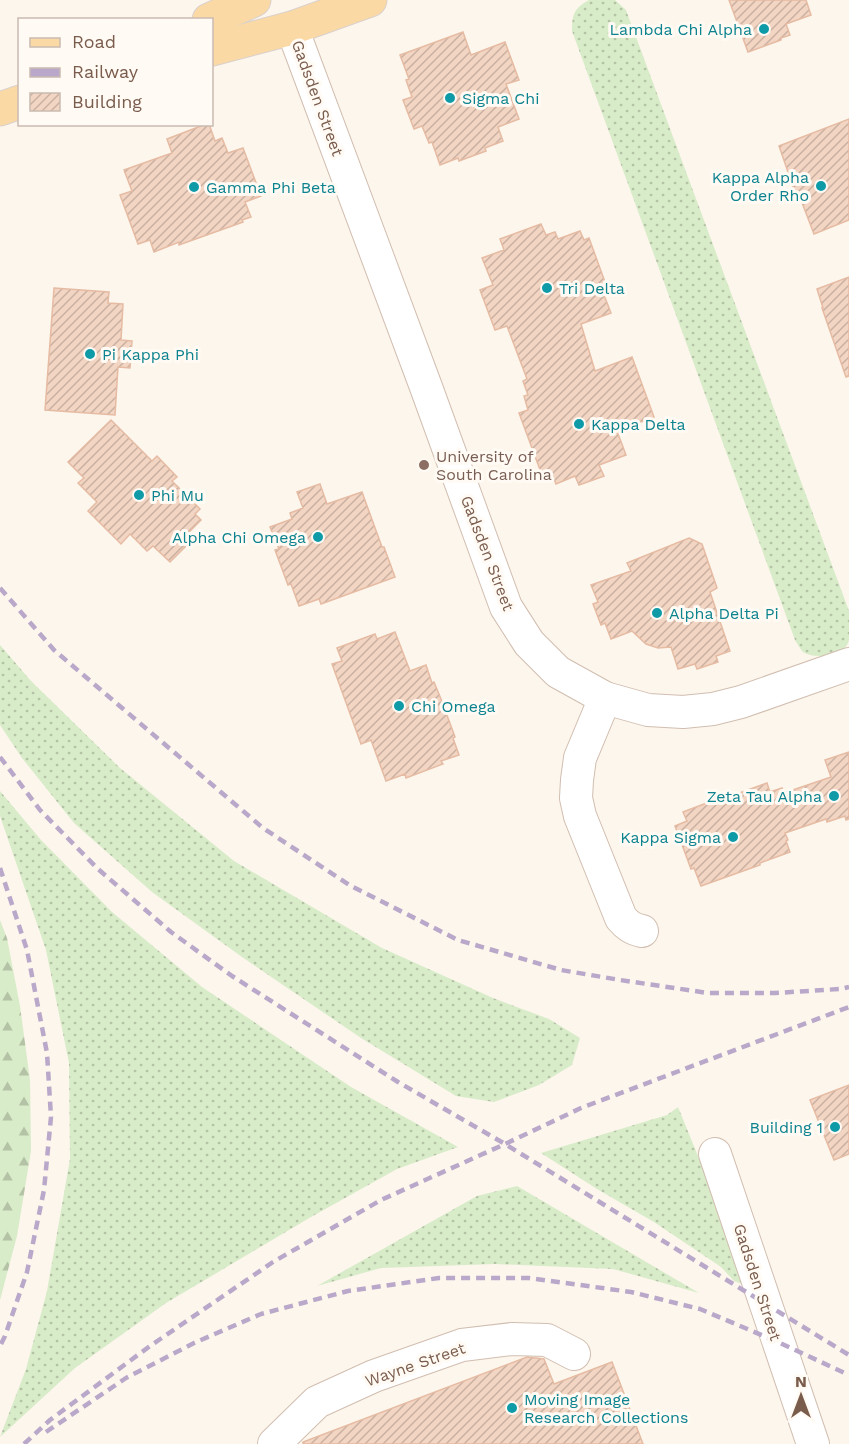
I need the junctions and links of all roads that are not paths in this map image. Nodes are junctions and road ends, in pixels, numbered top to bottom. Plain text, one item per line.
1 (254, 0) edge
2 (370, 0) edge
3 (213, 18) edge
4 (292, 28) junction
5 (213, 49) edge
6 (18, 103) edge
7 (0, 109) edge
8 (849, 664) edge
9 (605, 698) junction
10 (642, 931) dead end
11 (715, 1154) dead end
12 (574, 1354) dead end
13 (274, 1444) edge
14 (813, 1444) edge

1 - 3 main road
2 - 4 main road
4 - 5 main road
4 - 9 street, Gadsden Street
6 - 7 main road
8 - 9 street, Gadsden Street
9 - 10 street
11 - 14 street, Gadsden Street
12 - 13 street, Wayne Street

